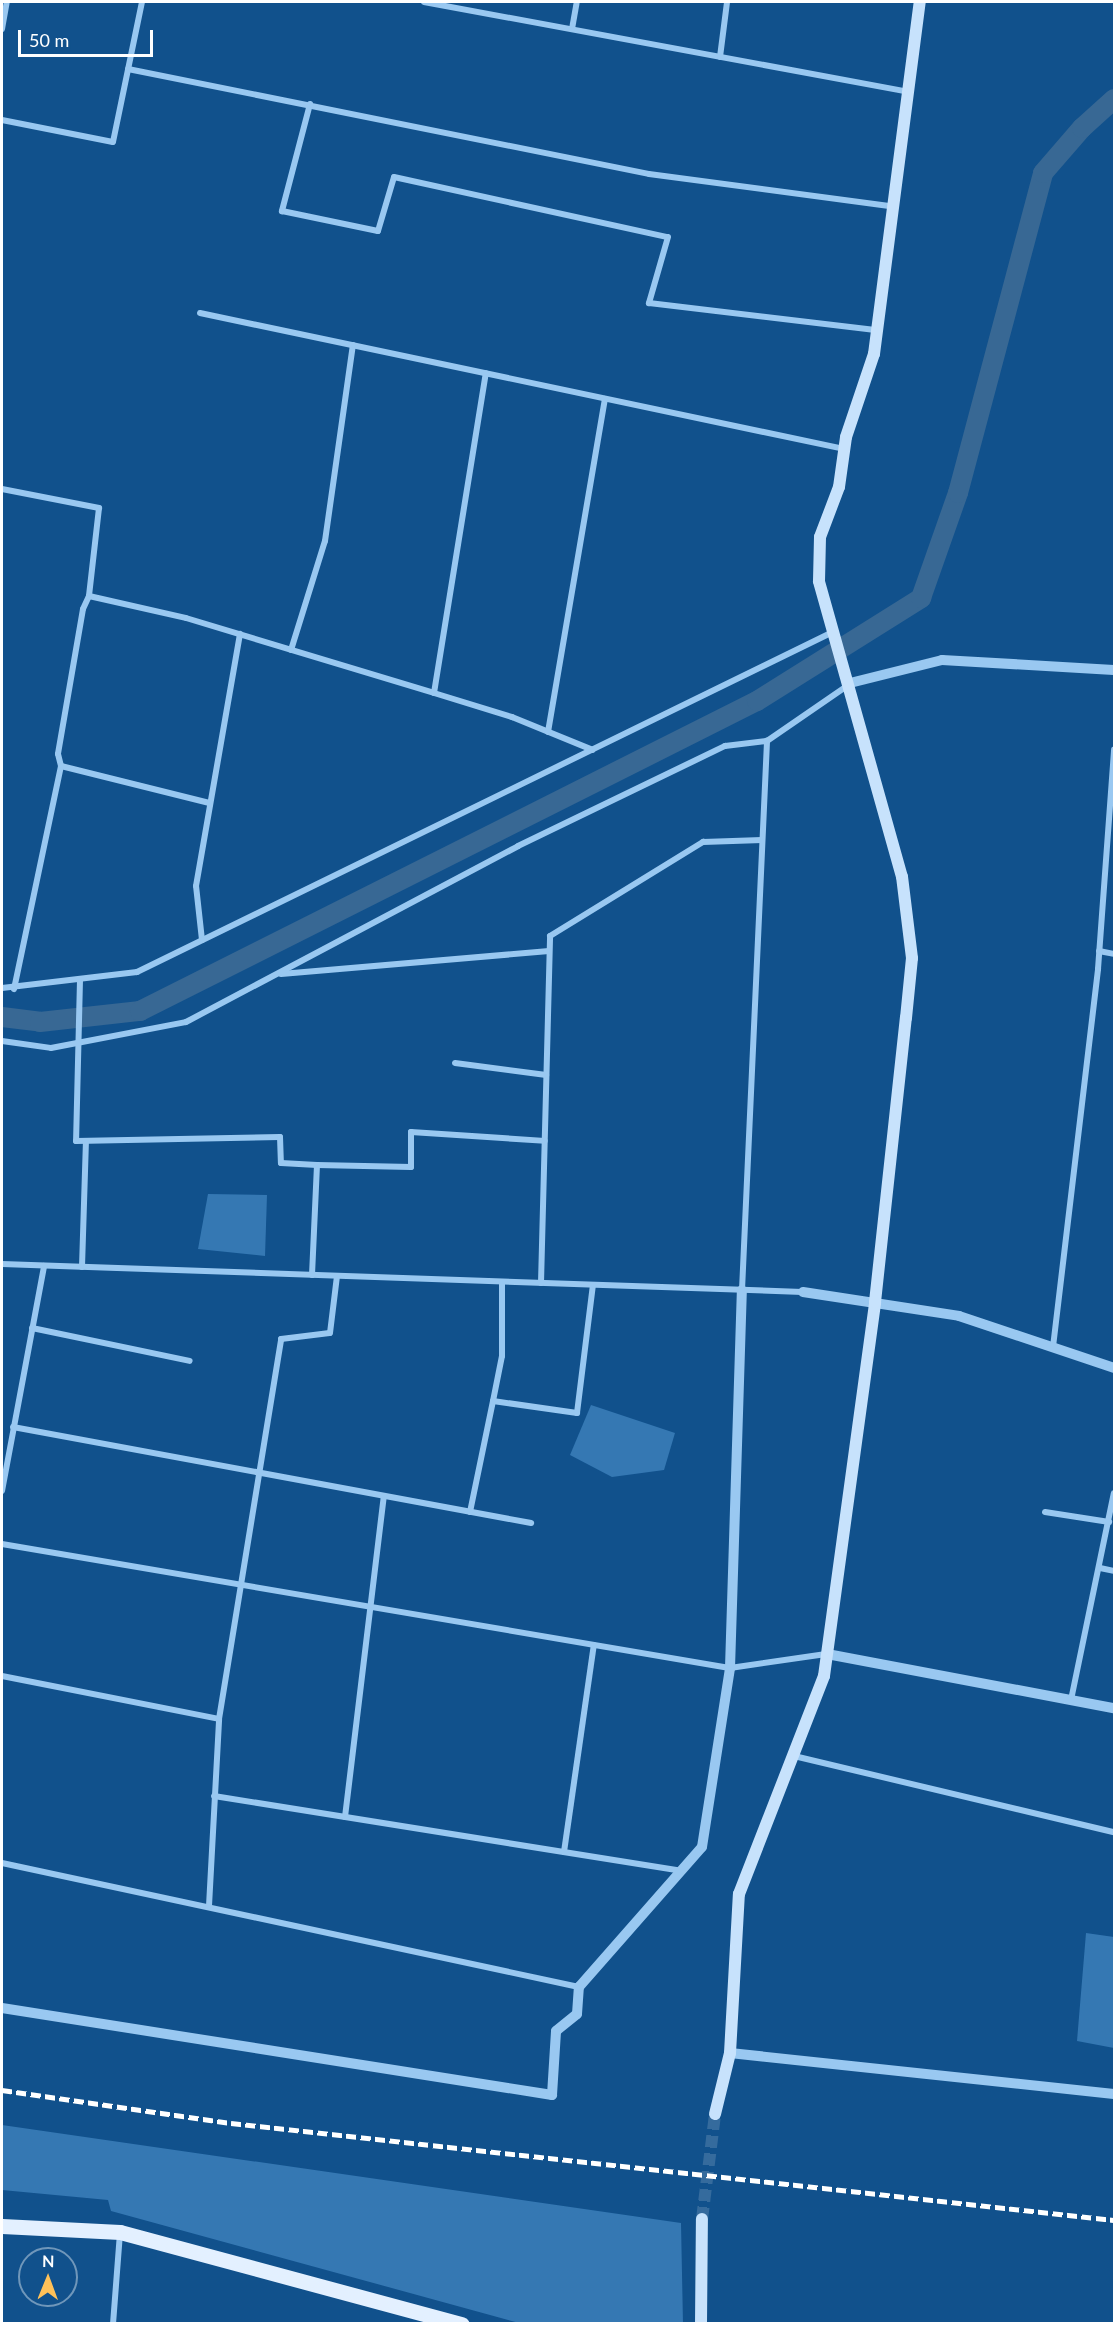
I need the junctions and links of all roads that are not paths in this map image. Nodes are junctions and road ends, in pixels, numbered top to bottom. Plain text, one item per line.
1 (7, 2) edge
2 (141, 2) edge
3 (424, 2) edge
4 (578, 2) edge
5 (727, 2) edge
6 (920, 2) edge
7 (2, 29) edge
8 (572, 29) junction
9 (720, 57) junction
10 (128, 69) junction
11 (910, 92) junction
12 (310, 104) junction
13 (2, 120) edge
14 (895, 207) junction
15 (200, 313) dead end
16 (877, 330) junction
17 (353, 345) junction
18 (486, 373) junction
19 (605, 399) junction
20 (844, 449) junction
21 (2, 489) edge
22 (89, 596) junction
23 (836, 631) junction
24 (240, 634) junction
25 (291, 650) junction
26 (1114, 670) edge
27 (850, 683) junction
28 (434, 693) junction
29 (548, 732) junction
30 (767, 741) junction
31 (593, 750) junction
32 (1114, 750) edge
33 (60, 766) junction
34 (209, 803) junction
35 (762, 840) junction
36 (202, 940) junction
37 (549, 951) junction
38 (1099, 951) junction
39 (1114, 954) edge
40 (276, 974) junction
41 (80, 980) junction
42 (2, 988) edge
43 (14, 989) junction
44 (2, 1041) edge
45 (81, 1042) junction
46 (455, 1063) dead end
47 (546, 1076) junction
48 (545, 1141) junction
49 (86, 1143) junction
50 (317, 1165) junction
51 (2, 1264) edge
52 (44, 1266) junction
53 (82, 1267) junction
54 (312, 1275) junction
55 (337, 1276) junction
56 (501, 1282) junction
57 (541, 1283) junction
58 (593, 1285) junction
59 (742, 1290) junction
60 (803, 1292) joint
61 (875, 1302) junction
62 (32, 1328) junction
63 (1053, 1347) junction
64 (190, 1361) dead end
65 (1114, 1368) edge
66 (494, 1401) junction
67 (13, 1427) junction
68 (260, 1473) junction
69 (2, 1491) edge
70 (1114, 1493) edge
71 (384, 1496) junction
72 (470, 1512) junction
73 (1045, 1512) dead end
74 (1109, 1522) junction
75 (531, 1523) dead end
76 (2, 1544) edge
77 (1100, 1568) junction
78 (1114, 1571) edge
79 (243, 1585) junction
80 (369, 1606) junction
81 (594, 1645) junction
82 (827, 1654) junction
83 (730, 1668) junction
84 (2, 1677) edge
85 (1071, 1700) junction
86 (1114, 1708) edge
87 (219, 1719) junction
88 (794, 1756) junction
89 (214, 1796) junction
90 (345, 1817) junction
91 (1114, 1832) edge
92 (564, 1852) junction
93 (2, 1863) edge
94 (681, 1871) junction
95 (209, 1906) junction
96 (579, 1987) junction
97 (2, 2008) edge
98 (730, 2053) junction
99 (1114, 2094) edge
100 (715, 2114) tunnel mouth
101 (702, 2219) tunnel mouth
102 (2, 2226) edge
103 (120, 2232) junction
104 (113, 2324) edge
105 (462, 2324) edge
106 (702, 2324) edge

1 - 7 street
2 - 10 street
3 - 8 street
4 - 8 street
5 - 9 street
6 - 11 main road
8 - 9 street
9 - 11 street
10 - 12 street
10 - 13 street
11 - 14 main road
12 - 14 street
12 - 16 street
14 - 16 main road
15 - 17 street
16 - 20 main road
17 - 18 street
17 - 25 street
18 - 19 street
18 - 28 street
19 - 20 street
19 - 29 street
20 - 23 main road
21 - 22 street
22 - 24 street
22 - 33 street
23 - 27 main road
23 - 31 street
24 - 25 street
24 - 34 street
25 - 28 street
26 - 27 street
27 - 30 street
27 - 61 main road
28 - 29 street
29 - 31 street
30 - 35 street
30 - 40 street
31 - 36 street
32 - 38 street
33 - 34 street
33 - 43 street
34 - 36 street
35 - 37 street
35 - 59 street
36 - 41 street
37 - 40 street
37 - 47 street
38 - 39 street
38 - 63 street
40 - 45 street
41 - 43 street
41 - 45 street
42 - 43 street
44 - 45 street
45 - 49 street
46 - 47 street
47 - 48 street
48 - 50 street
48 - 57 street
49 - 50 street
49 - 53 street
50 - 54 street
51 - 52 street
52 - 53 street
52 - 62 street
53 - 54 street
54 - 55 street
55 - 56 street
55 - 68 street
56 - 57 street
56 - 66 street
57 - 58 street
58 - 59 street
58 - 66 street
59 - 60 street
59 - 83 street
60 - 61 street
61 - 63 street
61 - 82 main road
62 - 64 street
62 - 67 street
63 - 65 street
66 - 72 street
67 - 68 street
67 - 69 street
68 - 71 street
68 - 79 street
70 - 74 street
71 - 72 street
71 - 80 street
72 - 75 street
73 - 74 street
74 - 77 street
76 - 79 street
77 - 78 street
77 - 85 street
79 - 80 street
79 - 87 street
80 - 81 street
80 - 90 street
81 - 83 street
81 - 92 street
82 - 83 street
82 - 85 street
82 - 88 main road
83 - 94 street
84 - 87 street
85 - 86 street
87 - 89 street
88 - 91 street
88 - 98 main road
89 - 90 street
89 - 95 street
90 - 92 street
92 - 94 street
93 - 95 street
94 - 96 street
95 - 96 street
96 - 97 street
98 - 99 street
98 - 100 main road
101 - 106 main road
102 - 103 main road
103 - 104 street
103 - 105 main road

